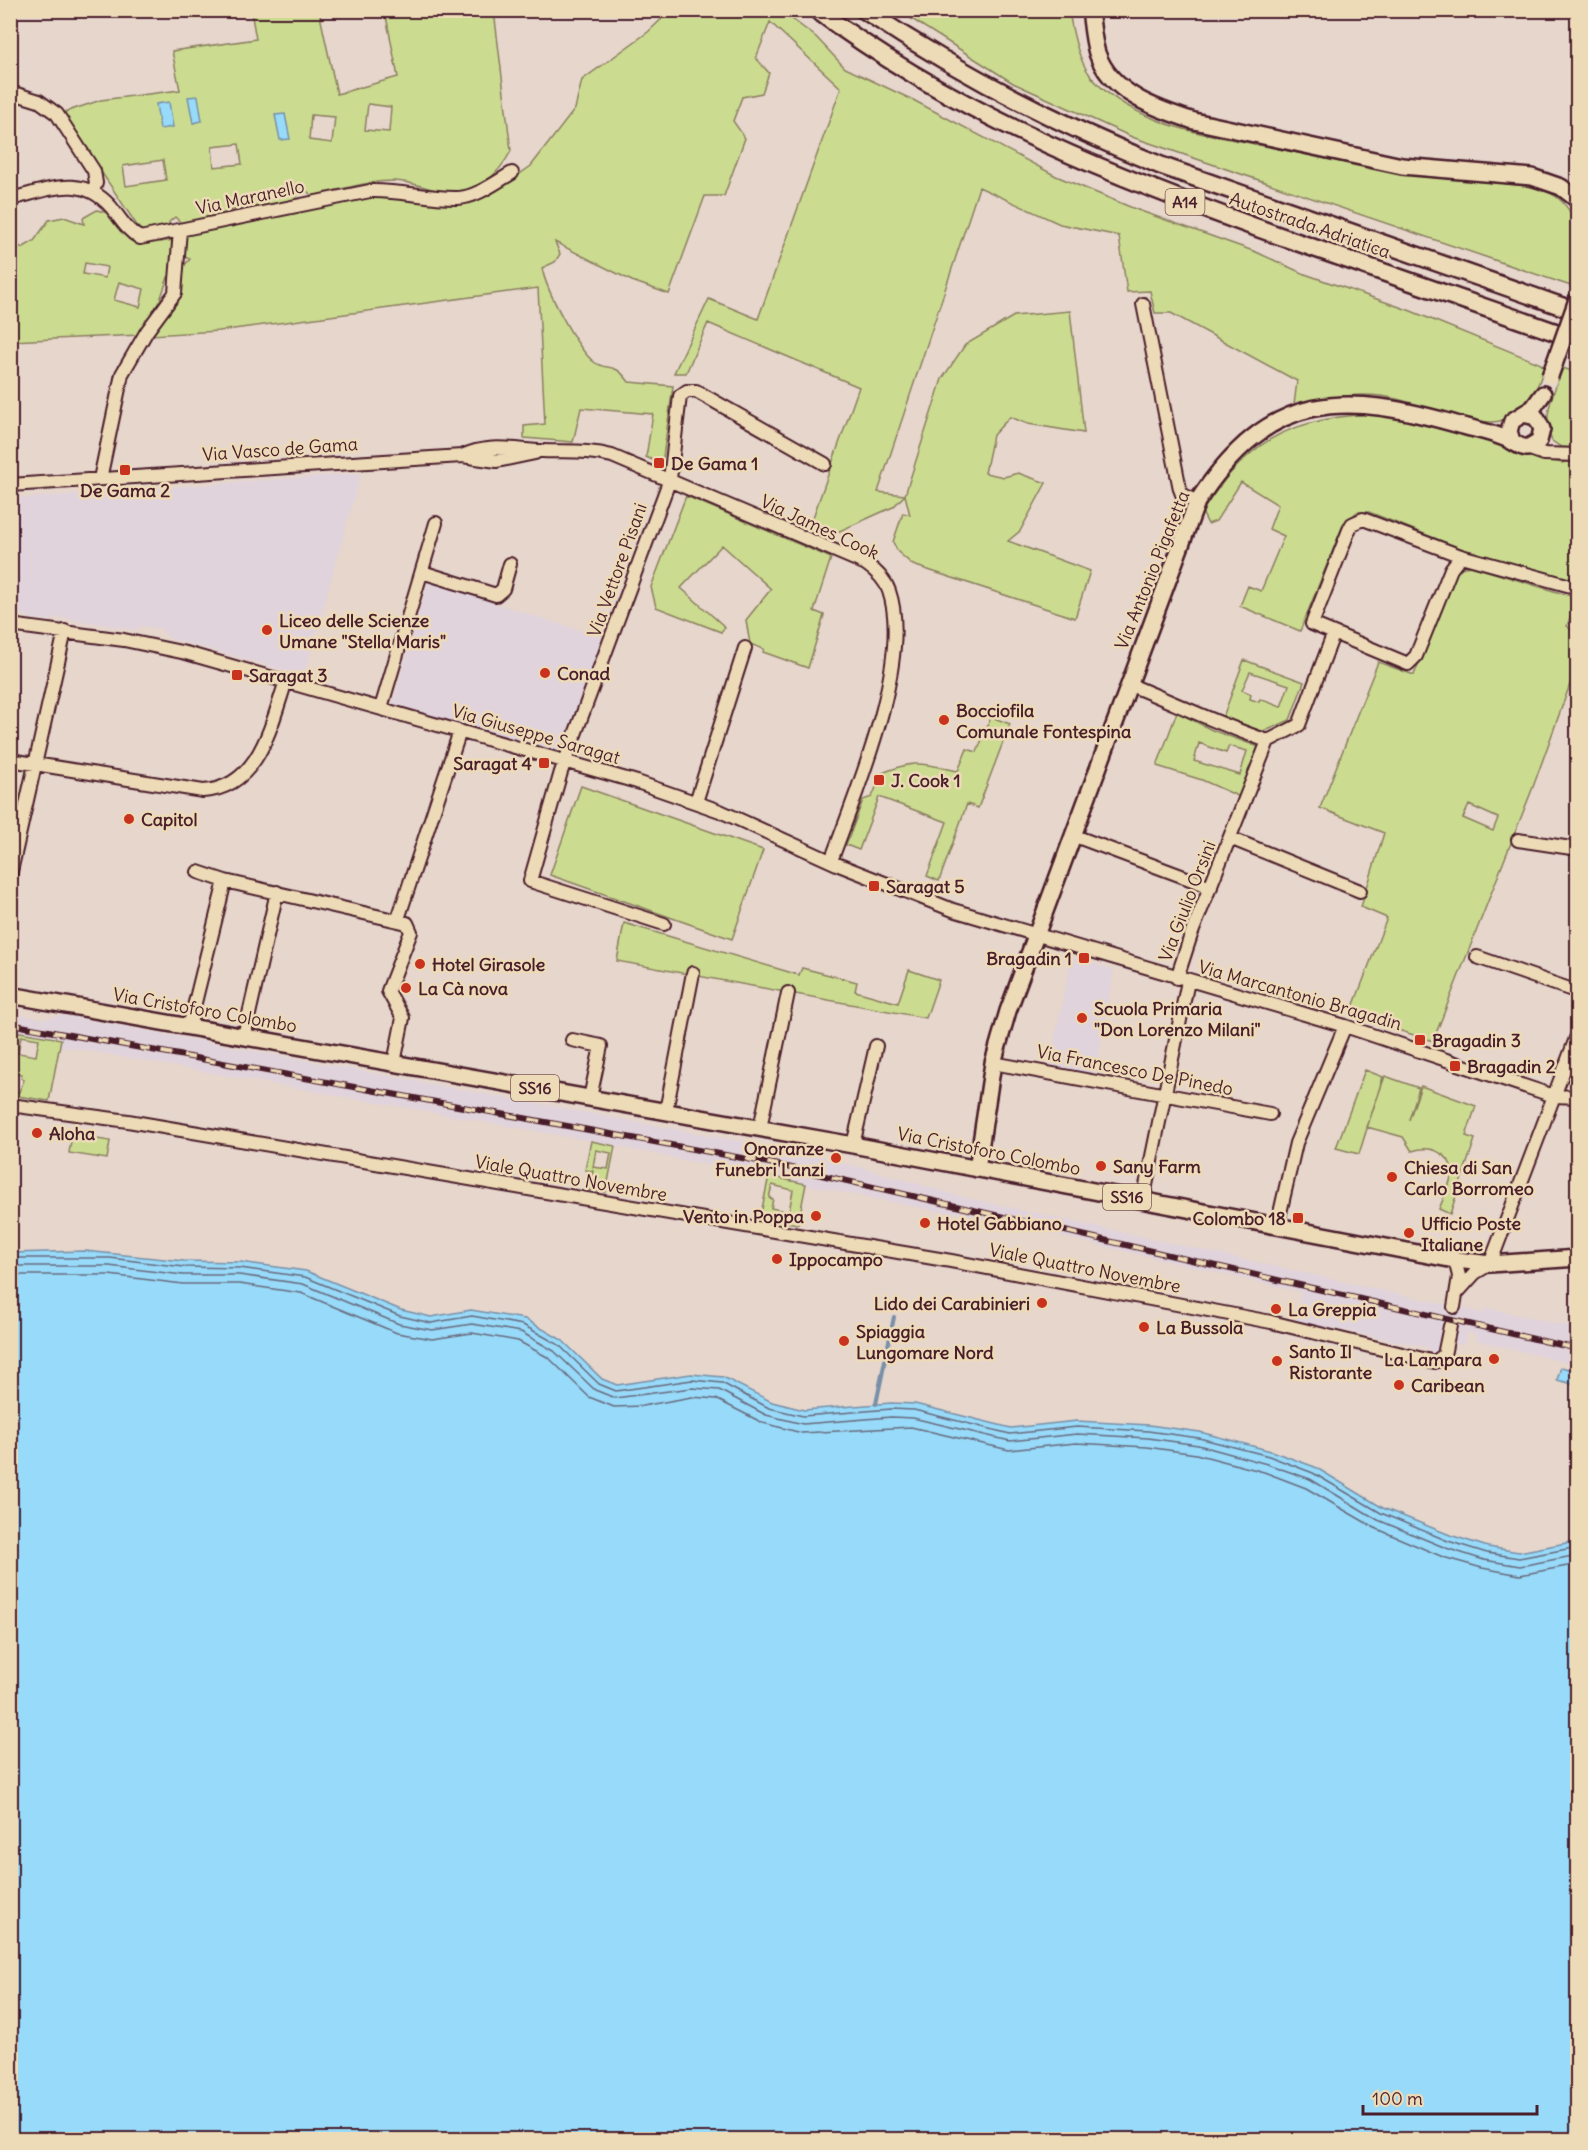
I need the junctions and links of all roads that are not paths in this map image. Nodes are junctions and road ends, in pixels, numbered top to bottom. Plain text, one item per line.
1 (818, 10) edge
2 (864, 10) edge
3 (1090, 10) edge
4 (10, 92) edge
5 (512, 173) dead end
6 (93, 191) junction
7 (10, 199) edge
8 (1578, 200) edge
9 (180, 230) junction
10 (1578, 297) edge
11 (1143, 304) dead end
12 (1578, 312) edge
13 (1578, 340) edge
14 (1543, 394) junction
15 (1523, 414) junction
16 (1539, 420) junction
17 (1510, 425) junction
18 (1478, 430) junction
19 (1541, 437) junction
20 (1512, 441) junction
21 (1527, 448) junction
22 (1578, 455) edge
23 (1556, 456) junction
24 (825, 464) dead end
25 (100, 479) junction
26 (670, 479) junction
27 (10, 485) edge
28 (1197, 502) junction
29 (436, 523) dead end
30 (1461, 556) junction
31 (510, 564) dead end
32 (422, 572) junction
33 (1578, 588) edge
34 (10, 625) edge
35 (65, 631) junction
36 (1333, 635) junction
37 (745, 648) dead end
38 (286, 681) junction
39 (1128, 684) junction
40 (381, 708) junction
41 (460, 731) junction
42 (1268, 741) junction
43 (10, 760) edge
44 (565, 761) junction
45 (36, 765) junction
46 (696, 802) junction
47 (1072, 835) junction
48 (1230, 838) junction
49 (1518, 840) dead end
50 (1578, 849) edge
51 (831, 861) junction
52 (198, 872) dead end
53 (10, 876) edge
54 (225, 880) junction
55 (1210, 887) junction
56 (1360, 891) dead end
57 (277, 892) junction
58 (398, 919) junction
59 (664, 924) dead end
60 (1035, 936) junction
61 (1477, 957) dead end
62 (693, 973) dead end
63 (1183, 979) junction
64 (1578, 992) edge
65 (788, 993) dead end
66 (10, 995) edge
67 (1345, 1026) junction
68 (189, 1027) junction
69 (1578, 1033) edge
70 (244, 1036) junction
71 (572, 1040) dead end
72 (876, 1046) dead end
73 (394, 1063) junction
74 (993, 1063) junction
75 (1165, 1094) junction
76 (1554, 1096) junction
77 (590, 1098) junction
78 (1575, 1098) edge
79 (10, 1105) edge
80 (666, 1112) junction
81 (1270, 1114) dead end
82 (760, 1128) junction
83 (853, 1145) junction
84 (977, 1168) junction
85 (1143, 1200) junction
86 (1277, 1226) junction
87 (1578, 1258) edge
88 (1455, 1260) junction
89 (1490, 1264) junction
90 (1457, 1293) junction
91 (1454, 1307) dead end
92 (1450, 1326) dead end

1 - 13 highway, Autostrada Adriatica / A14
2 - 12 highway, Autostrada Adriatica / A14
3 - 8 main road
4 - 6 street
5 - 9 street, Via Maranello
6 - 7 street
6 - 9 street, Via Maranello
9 - 25 street
10 - 14 main road, bridge
11 - 28 street
14 - 15 main road
14 - 16 main road
15 - 16 main road
15 - 17 main road
16 - 19 main road
17 - 18 main road, Via Antonio Pigafetta
17 - 20 main road
18 - 20 main road, Via Antonio Pigafetta
18 - 28 main road, Via Antonio Pigafetta
19 - 21 main road
19 - 23 street
20 - 21 main road, Via Antonio Pigafetta
21 - 23 street
22 - 23 street
24 - 26 street, Via Vettore Pisani
25 - 26 street, Via Vasco de Gama
25 - 27 street, Via Vasco de Gama
26 - 44 street, Via Vettore Pisani
26 - 51 street, Via James Cook
28 - 39 main road, Via Antonio Pigafetta
29 - 32 street
30 - 33 street
30 - 36 street
30 - 36 street
31 - 32 street
32 - 40 street
34 - 35 street, Via Giuseppe Saragat
35 - 38 street, Via Giuseppe Saragat
35 - 45 street
36 - 42 street
37 - 46 street
38 - 40 street, Via Giuseppe Saragat
38 - 45 street
39 - 42 street
39 - 47 main road, Via Antonio Pigafetta
40 - 41 street, Via Giuseppe Saragat
41 - 44 street, Via Giuseppe Saragat
41 - 58 street
42 - 48 street, Via Giulio Orsini
43 - 45 street
44 - 46 street, Via Giuseppe Saragat
44 - 59 street, Via Vettore Pisani
45 - 53 street
46 - 51 street, Via Giuseppe Saragat
47 - 55 street
47 - 60 main road, Via Antonio Pigafetta
48 - 55 street, Via Giulio Orsini
48 - 56 street, Via Giulio Orsini
49 - 50 street
51 - 60 street, Via Giuseppe Saragat
52 - 54 street
54 - 57 street
54 - 68 street
55 - 63 street, Via Giulio Orsini
57 - 58 street
57 - 70 street
58 - 73 street
60 - 63 street, Via Marcantonio Bragadin
60 - 74 main road, Via Antonio Pigafetta
61 - 64 street
62 - 80 street
63 - 67 street, Via Marcantonio Bragadin
63 - 75 street, Via Giulio Orsini
65 - 82 street
66 - 68 main road, Via Cristoforo Colombo / SS16
67 - 76 street, Via Marcantonio Bragadin
67 - 86 street
68 - 70 main road, Via Cristoforo Colombo / SS16
69 - 76 street
70 - 73 main road, Via Cristoforo Colombo / SS16
71 - 77 street
72 - 83 street
73 - 77 main road, Via Cristoforo Colombo / SS16
74 - 75 street, Via Francesco De Pinedo
74 - 84 main road, Via Antonio Pigafetta
75 - 81 street, Via Francesco De Pinedo
75 - 85 street, Via Giulio Orsini
76 - 78 street, Via Marcantonio Bragadin
76 - 89 street
77 - 80 main road, Via Cristoforo Colombo / SS16
79 - 92 street, Viale Quattro Novembre
80 - 82 main road, Via Cristoforo Colombo / SS16
82 - 83 main road, Via Cristoforo Colombo / SS16
83 - 84 main road, Via Cristoforo Colombo / SS16
84 - 85 main road, Via Cristoforo Colombo / SS16
85 - 86 main road, Via Cristoforo Colombo / SS16
86 - 88 main road, Via Cristoforo Colombo / SS16
87 - 89 main road, Via Cristoforo Colombo / SS16
88 - 89 main road, Via Cristoforo Colombo / SS16
88 - 90 street
89 - 90 street
90 - 91 street

